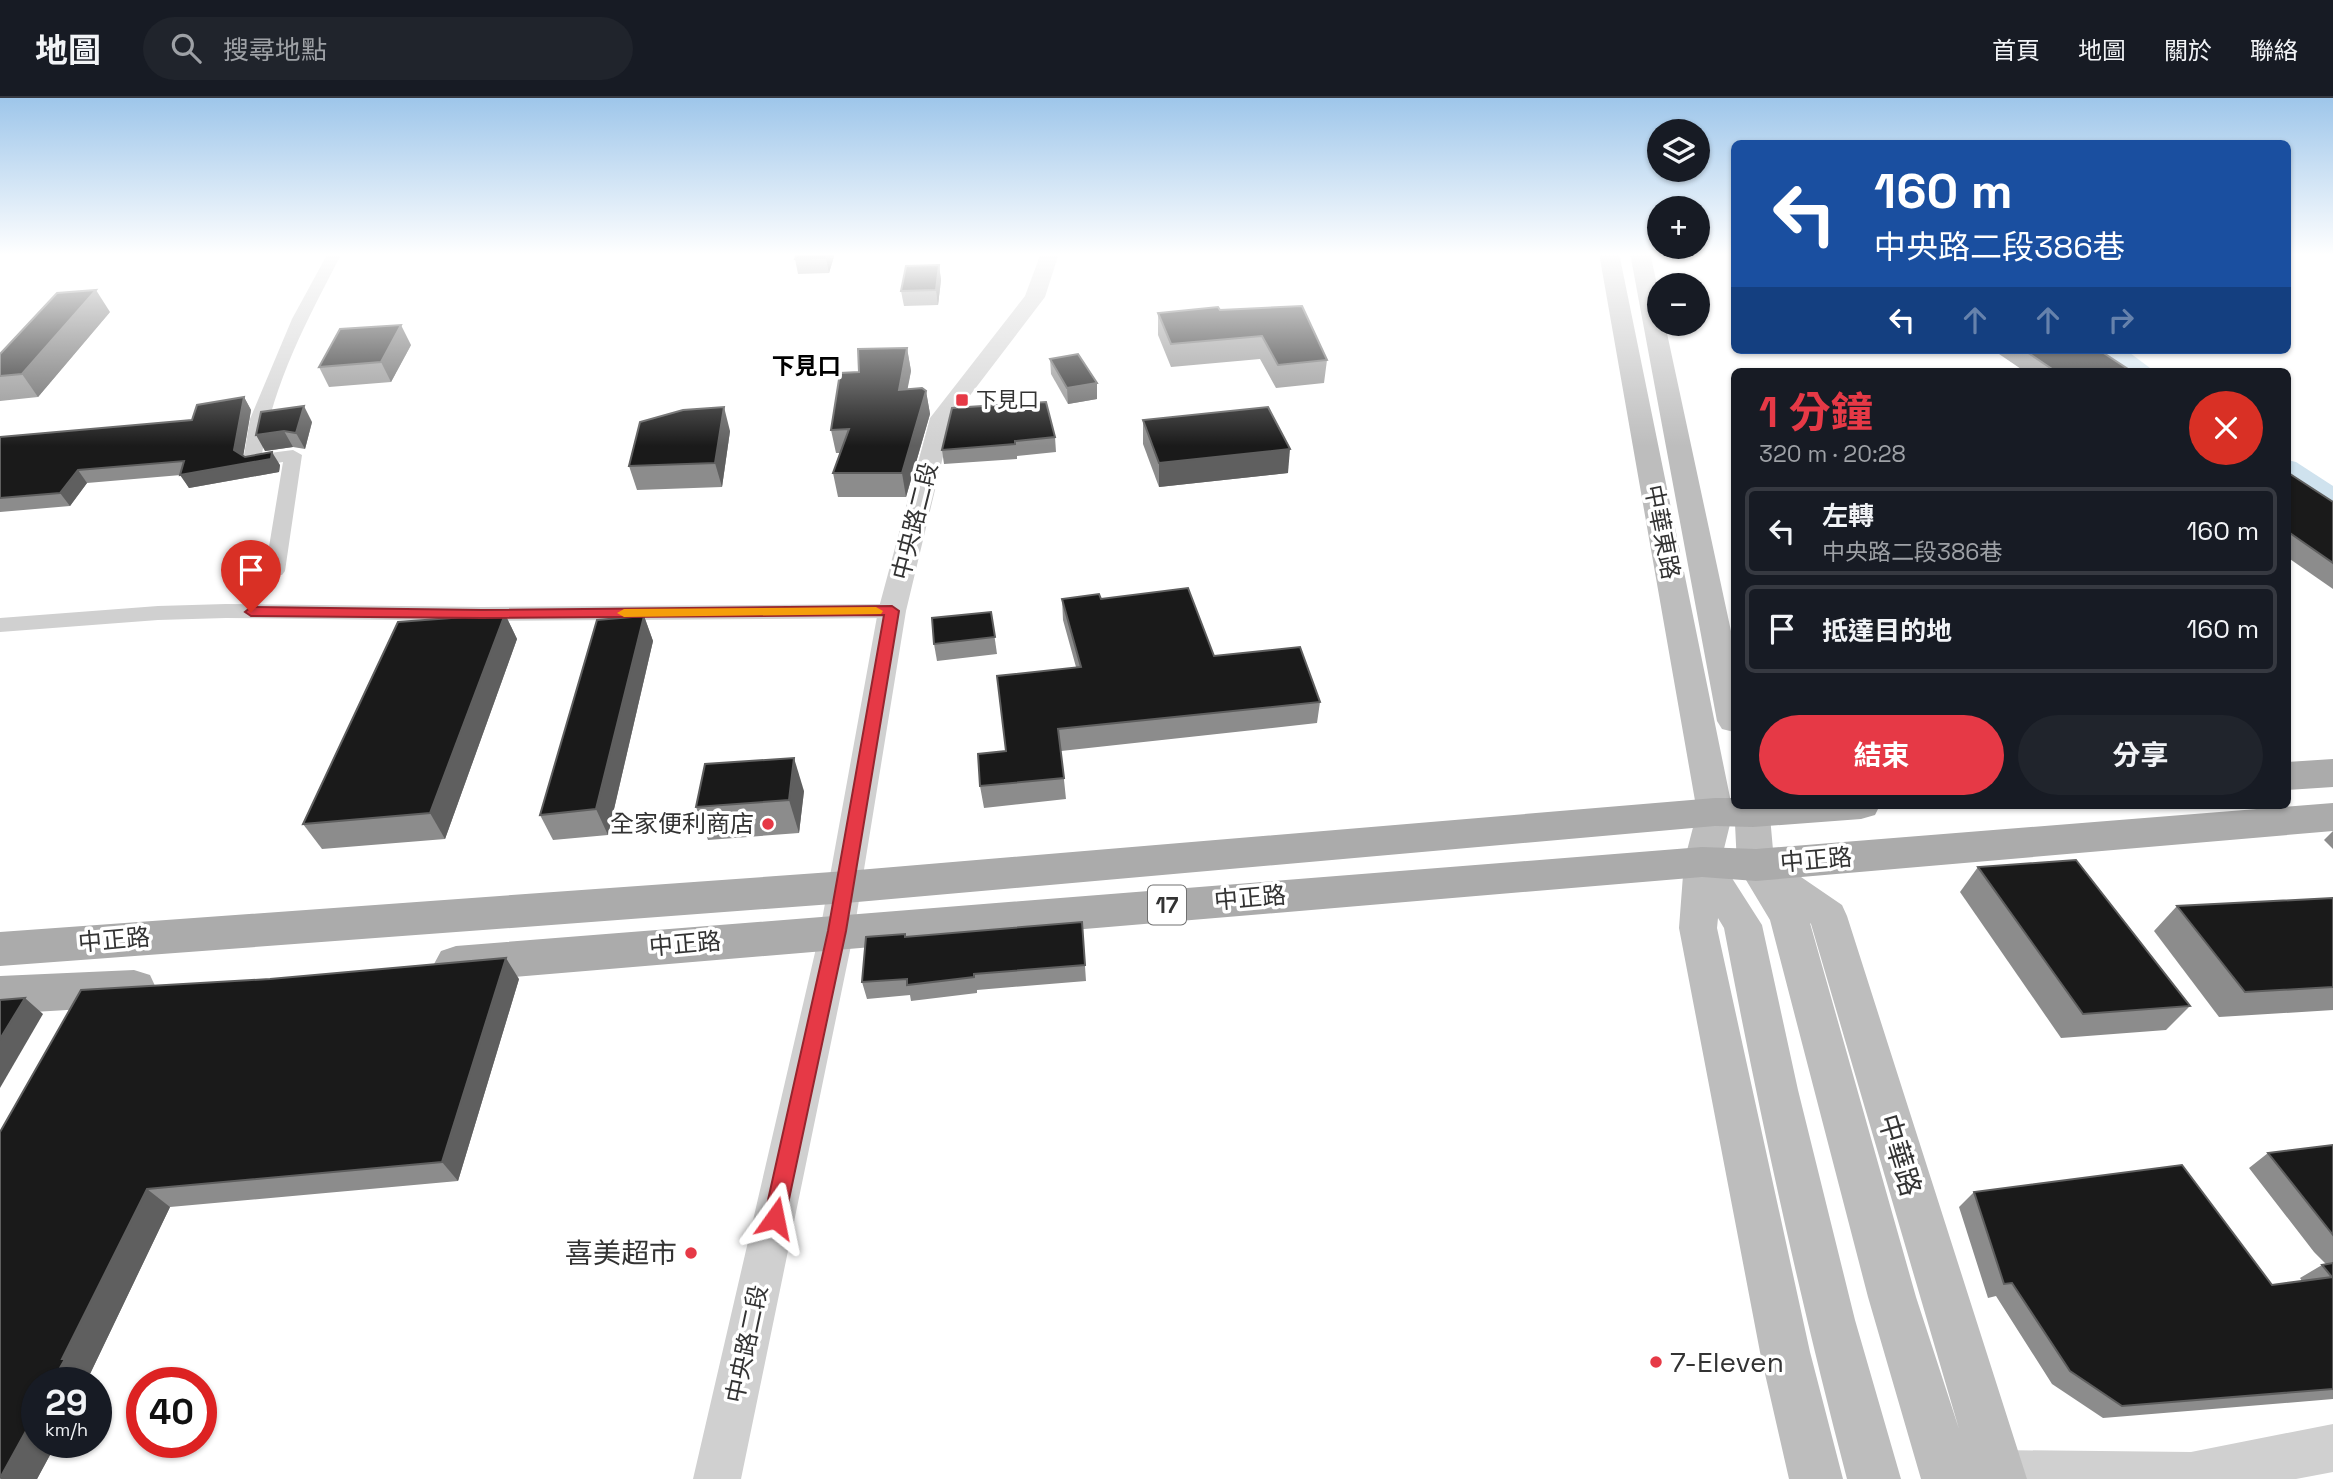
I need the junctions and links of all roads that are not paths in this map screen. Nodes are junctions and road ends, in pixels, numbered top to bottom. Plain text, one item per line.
1 (301, 317) edge
2 (1019, 317) edge
3 (1624, 317) edge
4 (1653, 317) edge
5 (275, 571) dead end
6 (892, 611) junction
7 (0, 625) edge
8 (1731, 706) edge
9 (1731, 772) edge
10 (2333, 773) edge
11 (2291, 776) edge
12 (1764, 809) edge
13 (1740, 810) edge
14 (2333, 817) edge
15 (1702, 862) junction
16 (1756, 865) junction
17 (846, 887) junction
18 (837, 931) junction
19 (0, 950) edge
20 (413, 968) edge
21 (178, 985) edge
22 (0, 995) edge
23 (2333, 1448) edge
24 (1999, 1477) edge
25 (718, 1479) edge
26 (1816, 1479) edge
27 (1874, 1479) edge
28 (1947, 1479) edge

1 - 5 street
2 - 6 street, 中央路二段
3 - 9 main road, 中華東路
4 - 8 main road, 中華東路
6 - 7 street
6 - 17 street, 中央路二段
10 - 11 main road
12 - 13 main road, 中正路 / 17
13 - 15 main road
13 - 16 main road, 中華路
13 - 17 main road, 中正路 / 17
14 - 16 main road, 中正路 / 17
15 - 16 main road, 中正路 / 17
15 - 18 main road, 中正路 / 17
15 - 26 main road
15 - 27 main road
16 - 24 main road, 中華路
16 - 28 main road, 中華路
17 - 18 street, 中央路二段
17 - 19 main road, 中正路 / 17
18 - 20 main road, 中正路 / 17
18 - 25 street, 中央路二段
21 - 22 main road, 中正路
23 - 24 street
24 - 28 street

